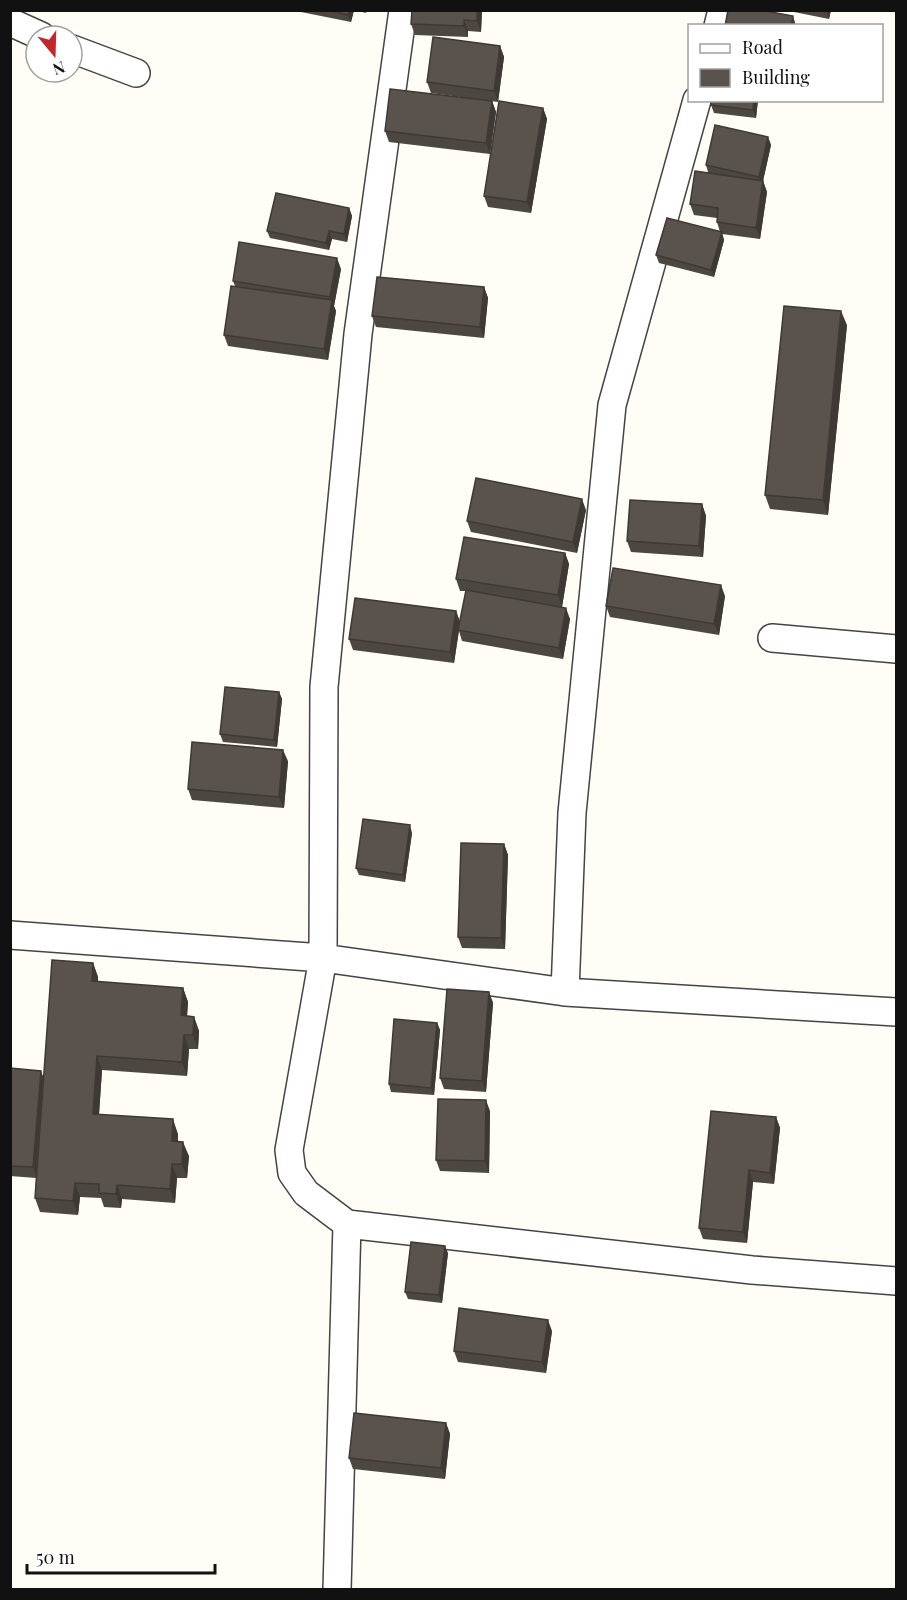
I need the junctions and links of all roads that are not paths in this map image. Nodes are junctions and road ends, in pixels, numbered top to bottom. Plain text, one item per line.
1 (403, 10) edge
2 (10, 22) edge
3 (24, 28) edge
4 (84, 54) edge
5 (136, 73) dead end
6 (696, 102) edge
7 (772, 638) dead end
8 (897, 648) edge
9 (10, 935) edge
10 (323, 958) junction
11 (565, 992) junction
12 (897, 1012) edge
13 (347, 1224) junction
14 (897, 1281) edge
15 (337, 1590) edge

1 - 10 street
2 - 3 street
4 - 5 street
6 - 11 street
7 - 8 street
9 - 10 street
10 - 11 street
10 - 13 street
11 - 12 street
13 - 14 street
13 - 15 street

